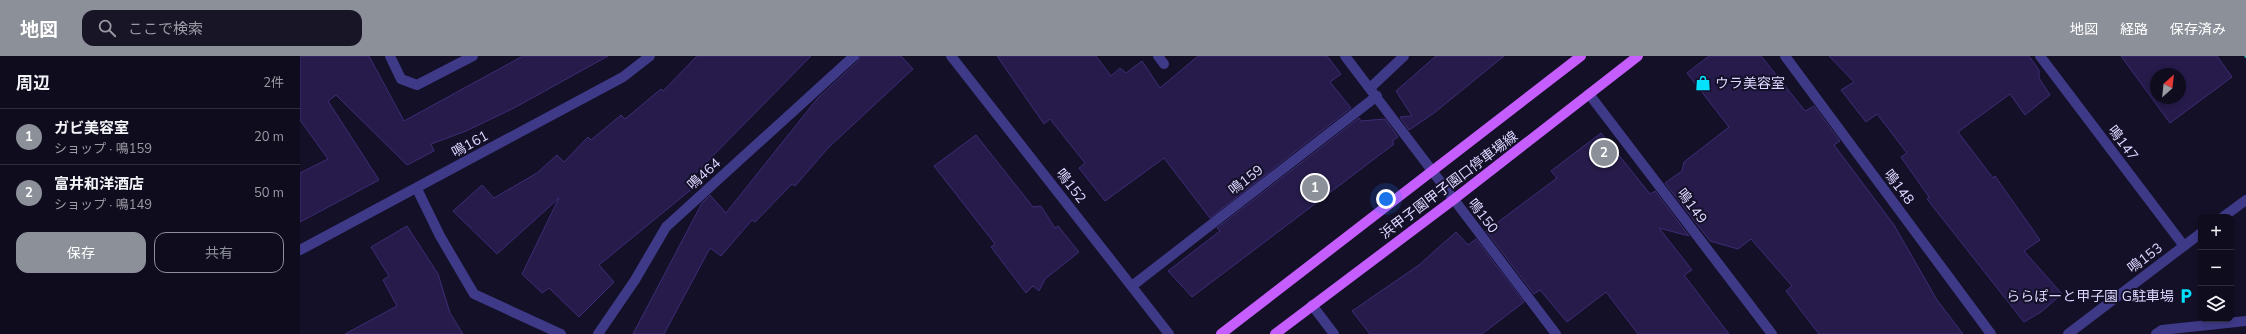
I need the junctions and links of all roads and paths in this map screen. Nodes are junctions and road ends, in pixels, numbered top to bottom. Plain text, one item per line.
1 (390, 56) edge
2 (473, 56) edge
3 (650, 56) edge
4 (854, 56) edge
5 (951, 56) edge
6 (1345, 56) edge
7 (1404, 56) edge
8 (1581, 56) edge
9 (1638, 56) edge
10 (1785, 56) edge
11 (2040, 56) edge
12 (1370, 88) junction
13 (1589, 94) junction
14 (1377, 96) junction
15 (1431, 171) junction
16 (417, 189) junction
17 (1453, 200) junction
18 (2246, 200) edge
19 (2227, 214) edge
20 (2198, 236) edge
21 (2184, 246) junction
22 (300, 250) edge
23 (1132, 286) junction
24 (1312, 306) junction
25 (2246, 321) edge
26 (561, 334) edge
27 (598, 334) edge
28 (1169, 334) edge
29 (1221, 334) edge
30 (1275, 334) edge
31 (1334, 334) edge
32 (1556, 334) edge
33 (1772, 334) edge
34 (1991, 334) edge
35 (2068, 334) edge
36 (2156, 334) edge

1 - 2 street
3 - 16 street, 鳴161
4 - 27 street, 鳴464
5 - 23 street, 鳴152
6 - 12 street, 鳴150
7 - 12 street
8 - 15 main road, 浜甲子園甲子園口停車場線
9 - 13 main road, 浜甲子園甲子園口停車場線
10 - 34 street, 鳴148
11 - 21 street, 鳴147
12 - 14 street, 鳴150
13 - 17 main road, 浜甲子園甲子園口停車場線
13 - 33 street, 鳴149
14 - 15 street, 鳴150
14 - 23 street, 鳴159
15 - 17 street, 鳴150
15 - 29 main road, 浜甲子園甲子園口停車場線
16 - 22 street, 鳴161
16 - 26 street
17 - 24 main road, 浜甲子園甲子園口停車場線
17 - 32 street, 鳴150
18 - 19 street
20 - 21 street, 鳴153
21 - 35 street, 鳴153
23 - 28 street, 鳴152
24 - 30 main road, 浜甲子園甲子園口停車場線
24 - 31 street
25 - 36 street

